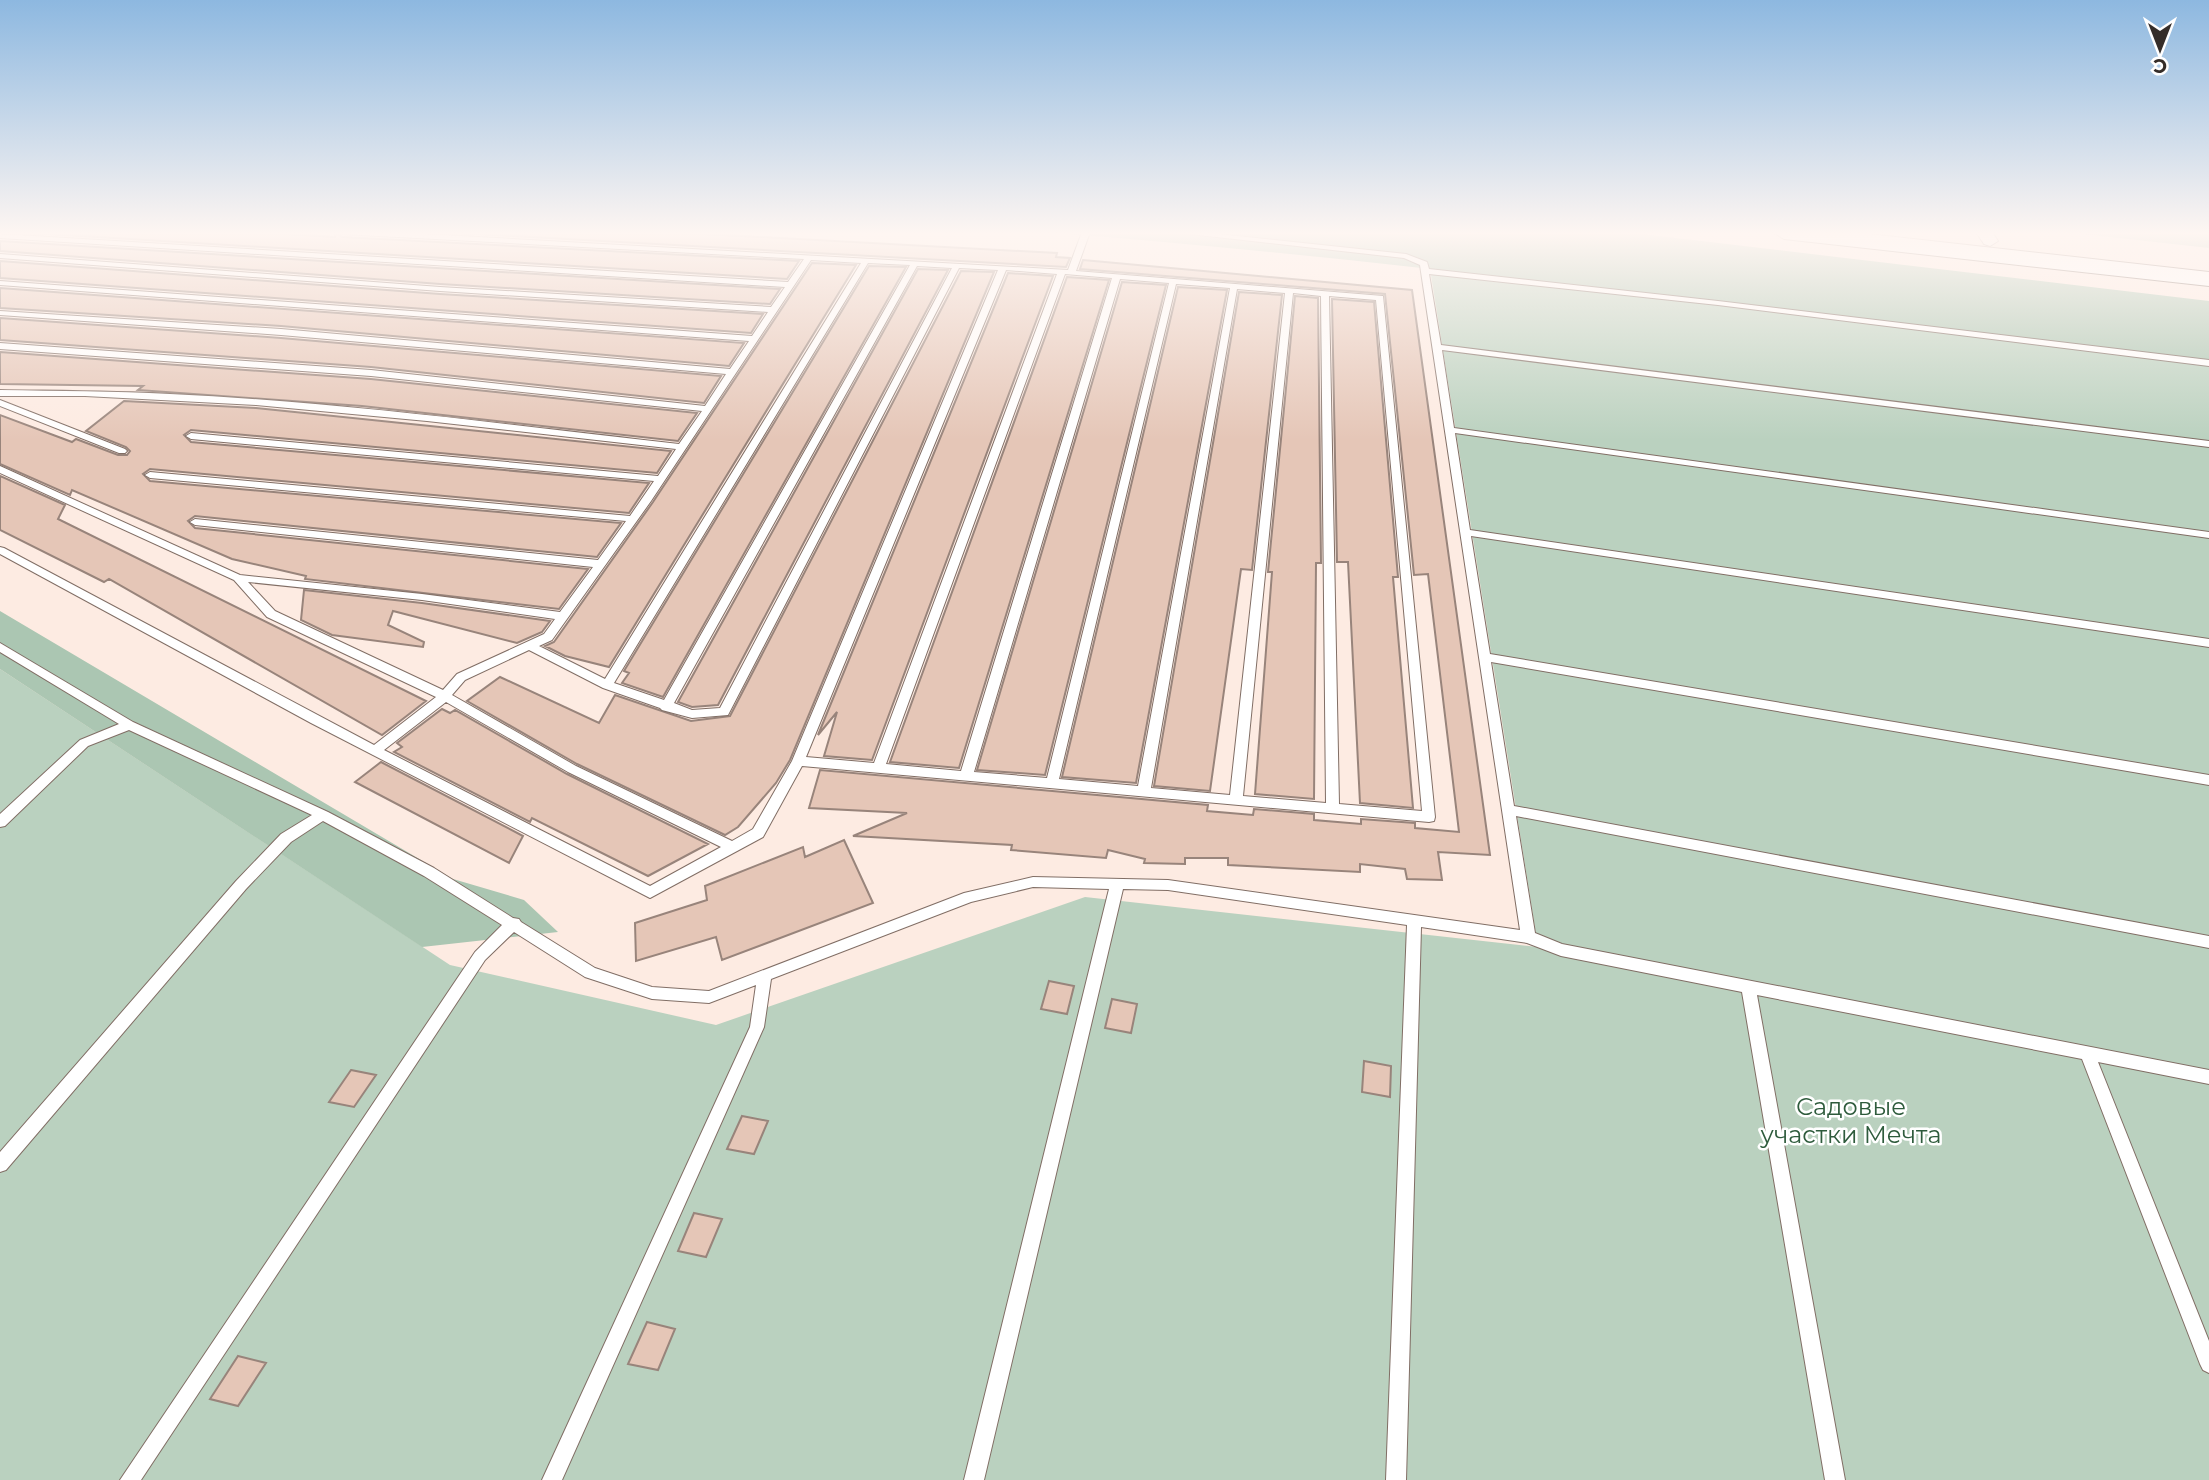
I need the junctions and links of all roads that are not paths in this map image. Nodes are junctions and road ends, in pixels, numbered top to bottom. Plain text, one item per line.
1 (243, 301) edge
2 (632, 301) edge
3 (780, 301) edge
4 (841, 301) edge
5 (894, 301) edge
6 (938, 301) edge
7 (989, 301) edge
8 (1056, 301) edge
9 (1109, 301) edge
10 (1168, 301) edge
11 (1231, 301) edge
12 (1288, 301) edge
13 (1325, 301) edge
14 (1380, 301) edge
15 (1430, 301) edge
16 (1700, 301) edge
17 (774, 310) junction
18 (0, 313) edge
19 (754, 339) junction
20 (0, 346) edge
21 (1437, 347) junction
22 (2209, 363) edge
23 (732, 372) junction
24 (0, 393) edge
25 (0, 403) edge
26 (708, 408) junction
27 (1450, 430) junction
28 (191, 436) dead end
29 (2209, 444) edge
30 (682, 447) junction
31 (122, 450) dead end
32 (0, 470) edge
33 (150, 475) dead end
34 (660, 479) junction
35 (633, 519) junction
36 (195, 522) dead end
37 (1465, 532) junction
38 (2209, 535) edge
39 (0, 550) edge
40 (600, 564) junction
41 (237, 578) junction
42 (563, 616) junction
43 (2209, 643) edge
44 (0, 646) edge
45 (530, 646) junction
46 (1484, 657) junction
47 (607, 685) junction
48 (445, 696) junction
49 (666, 707) junction
50 (129, 724) junction
51 (375, 751) junction
52 (798, 761) junction
53 (878, 768) junction
54 (966, 776) junction
55 (2209, 780) edge
56 (1052, 783) junction
57 (1144, 791) junction
58 (1236, 800) junction
59 (1333, 808) junction
60 (1508, 810) junction
61 (323, 815) junction
62 (0, 822) edge
63 (733, 846) junction
64 (1117, 884) junction
65 (1414, 919) junction
66 (514, 923) junction
67 (1528, 937) junction
68 (2209, 942) edge
69 (765, 974) junction
70 (1748, 986) junction
71 (2087, 1053) junction
72 (2209, 1077) edge
73 (0, 1164) edge
74 (2209, 1364) edge
75 (130, 1480) edge
76 (552, 1480) edge
77 (974, 1480) edge
78 (1396, 1480) edge
79 (1835, 1480) edge

1 - 19 lane
2 - 17 lane
3 - 17 lane
4 - 47 lane
5 - 49 lane
6 - 49 lane
7 - 52 lane
8 - 53 lane
9 - 54 lane
10 - 56 lane
11 - 57 lane
12 - 58 lane
13 - 59 lane
14 - 59 lane
15 - 21 lane
16 - 22 lane
17 - 19 lane
18 - 23 lane
19 - 23 lane
20 - 26 lane
21 - 27 lane
21 - 29 lane
23 - 26 lane
24 - 30 lane
25 - 31 lane
26 - 30 lane
27 - 37 lane
27 - 38 lane
28 - 34 lane
30 - 34 lane
32 - 41 lane
33 - 35 lane
34 - 35 lane
35 - 40 lane
36 - 40 lane
37 - 43 lane
37 - 46 lane
39 - 51 lane
40 - 42 lane
41 - 42 lane
41 - 48 lane
42 - 45 lane
44 - 50 lane
45 - 47 lane
45 - 48 lane
46 - 55 lane
46 - 60 lane
47 - 49 lane
48 - 51 lane
48 - 63 lane
50 - 61 lane
50 - 62 lane
51 - 63 lane
52 - 53 lane
52 - 63 lane
53 - 54 lane
54 - 56 lane
56 - 57 lane
57 - 58 lane
58 - 59 lane
60 - 67 lane
60 - 68 lane
61 - 66 lane
61 - 73 lane
64 - 65 lane
64 - 69 lane
64 - 77 lane
65 - 67 lane
65 - 78 lane
66 - 69 lane
66 - 75 lane
67 - 70 lane
69 - 76 lane
70 - 71 lane
70 - 79 lane
71 - 72 lane
71 - 74 lane

